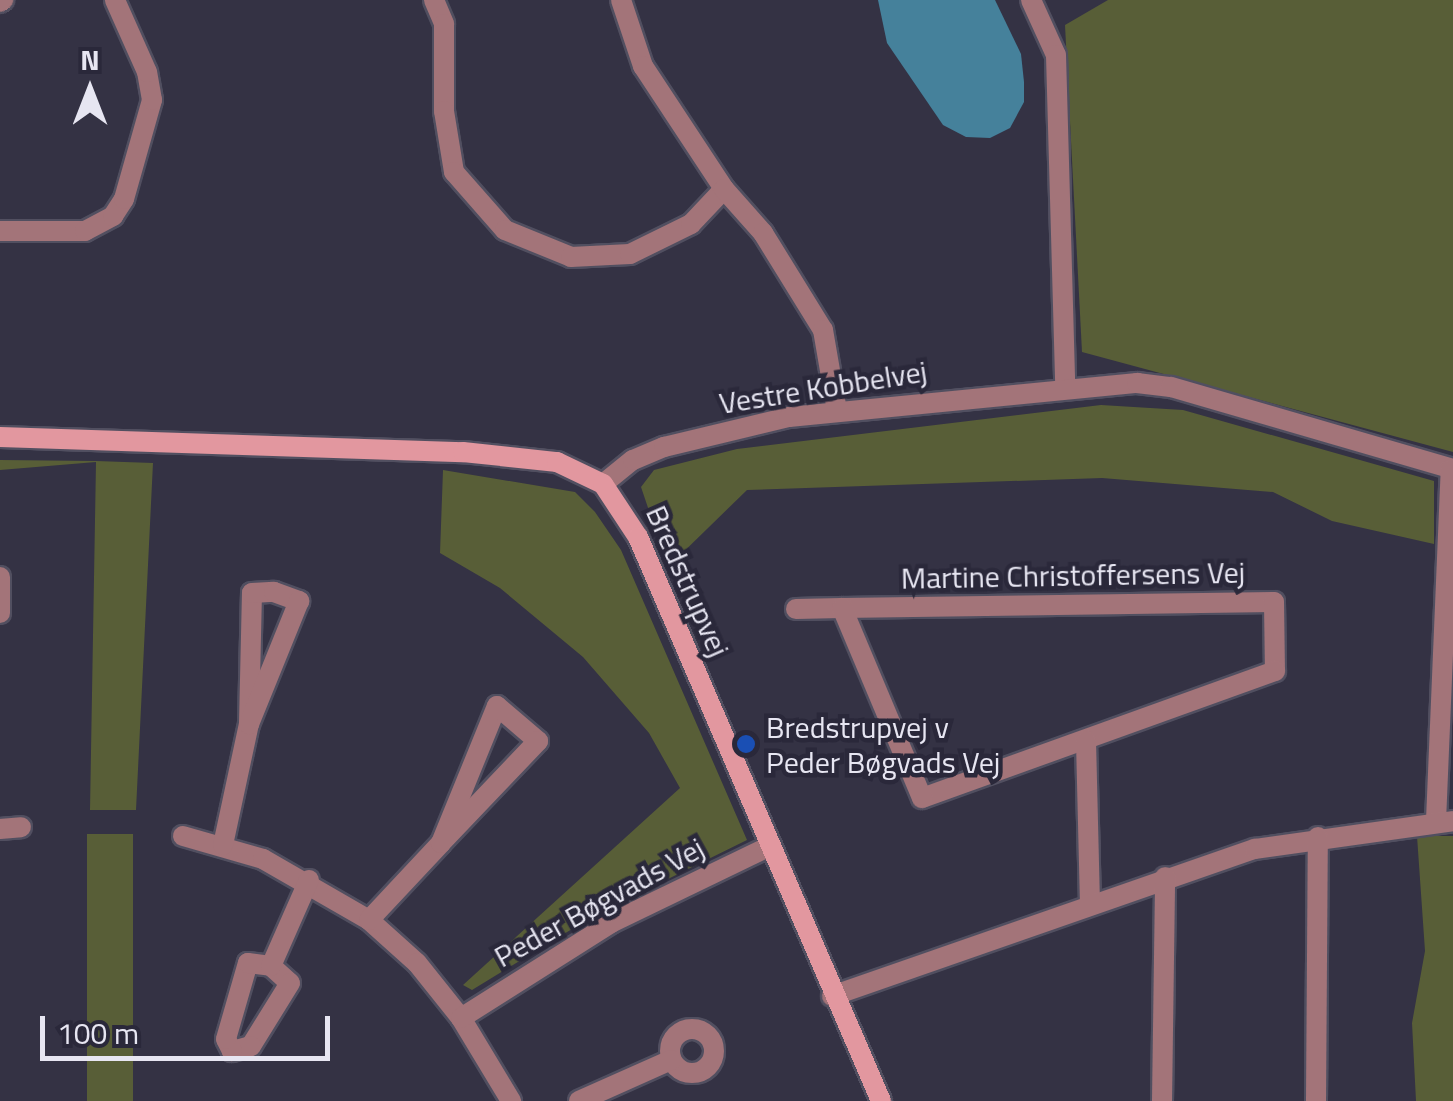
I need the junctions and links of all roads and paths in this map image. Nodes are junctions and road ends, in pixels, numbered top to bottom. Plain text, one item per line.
1 (115, 0) edge
2 (434, 0) edge
3 (621, 0) edge
4 (1031, 0) edge
5 (724, 188) junction
6 (0, 231) edge
7 (1065, 387) junction
8 (837, 411) junction
9 (0, 437) edge
10 (1452, 469) edge
11 (603, 484) junction
12 (0, 577) edge
13 (842, 608) junction
14 (796, 610) dead end
15 (0, 613) edge
16 (248, 724) junction
17 (1086, 741) junction
18 (1445, 821) edge
19 (183, 836) dead end
20 (1318, 837) junction
21 (442, 843) junction
22 (222, 845) junction
23 (770, 846) junction
24 (1164, 877) junction
25 (309, 880) junction
26 (1090, 904) junction
27 (369, 920) junction
28 (271, 966) dead end
29 (832, 996) junction
30 (461, 1018) junction
31 (671, 1060) dead end
32 (511, 1101) edge
33 (579, 1101) edge
34 (881, 1101) edge
35 (1162, 1101) edge
36 (1316, 1101) edge

1 - 6 street
2 - 5 street
3 - 5 street
4 - 7 street
5 - 8 street
7 - 8 street, Vestre Kobbelvej
7 - 10 street, Vestre Kobbelvej
8 - 11 street, Vestre Kobbelvej
9 - 11 street
10 - 18 street
11 - 23 street, Bredstrupvej
12 - 15 street
13 - 14 street, Martine Christoffersens Vej
13 - 17 street, Martine Christoffersens Vej
13 - 17 street, Martine Christoffersens Vej
16 - 16 street
16 - 22 street
17 - 26 street
18 - 20 street
19 - 22 street
20 - 24 street
20 - 36 street
21 - 21 street
21 - 27 street
22 - 25 street
23 - 29 street, Bredstrupvej
23 - 30 street, Peder Bøgvads Vej
24 - 26 street
24 - 35 street
25 - 27 street
25 - 28 street
26 - 29 street
27 - 30 street
29 - 34 street, Bredstrupvej
30 - 32 street
31 - 33 street

